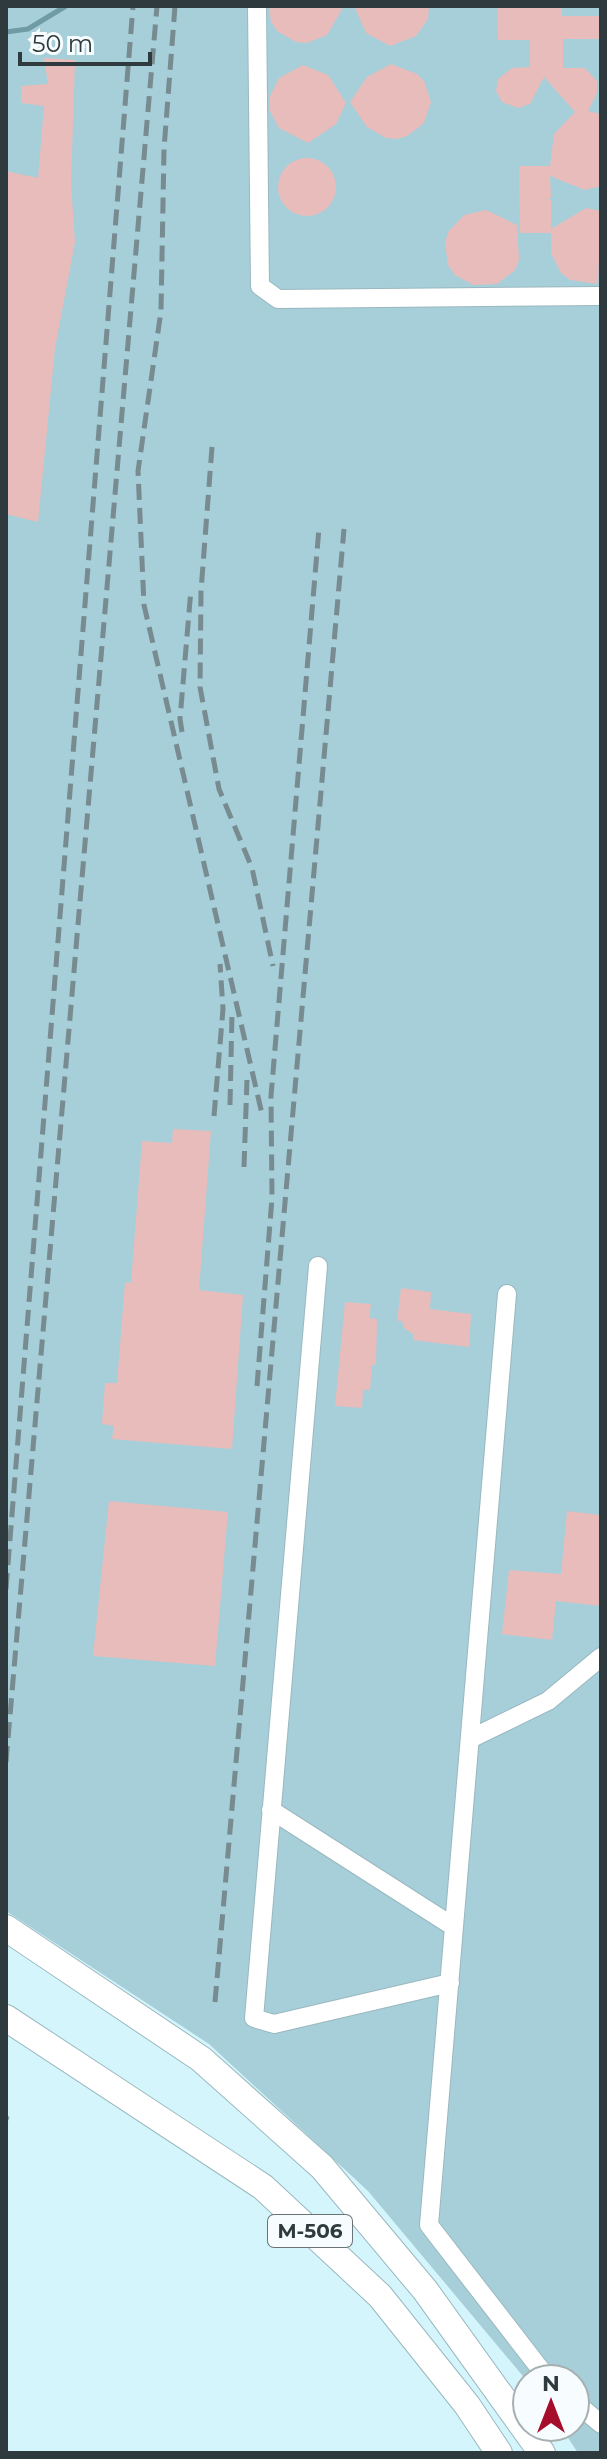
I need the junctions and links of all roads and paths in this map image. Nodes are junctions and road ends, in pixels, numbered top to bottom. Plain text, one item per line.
1 (257, 6) edge
2 (601, 296) edge
3 (318, 1266) dead end
4 (507, 1294) dead end
5 (601, 1657) edge
6 (470, 1739) junction
7 (271, 1810) junction
8 (454, 1927) junction
9 (6, 1928) edge
10 (450, 1983) junction
11 (6, 2018) edge
12 (8, 2116) dead end
13 (6, 2128) edge
14 (536, 2363) edge
15 (467, 2405) junction
16 (541, 2449) edge
17 (492, 2453) edge
18 (499, 2453) edge

1 - 2 street
3 - 7 street
4 - 6 street
5 - 6 street
6 - 8 street
7 - 8 street
7 - 10 street
8 - 10 street
9 - 16 highway, M-506
10 - 14 street
11 - 15 highway, M-506
12 - 13 path
15 - 17 street
15 - 18 highway, M-506

